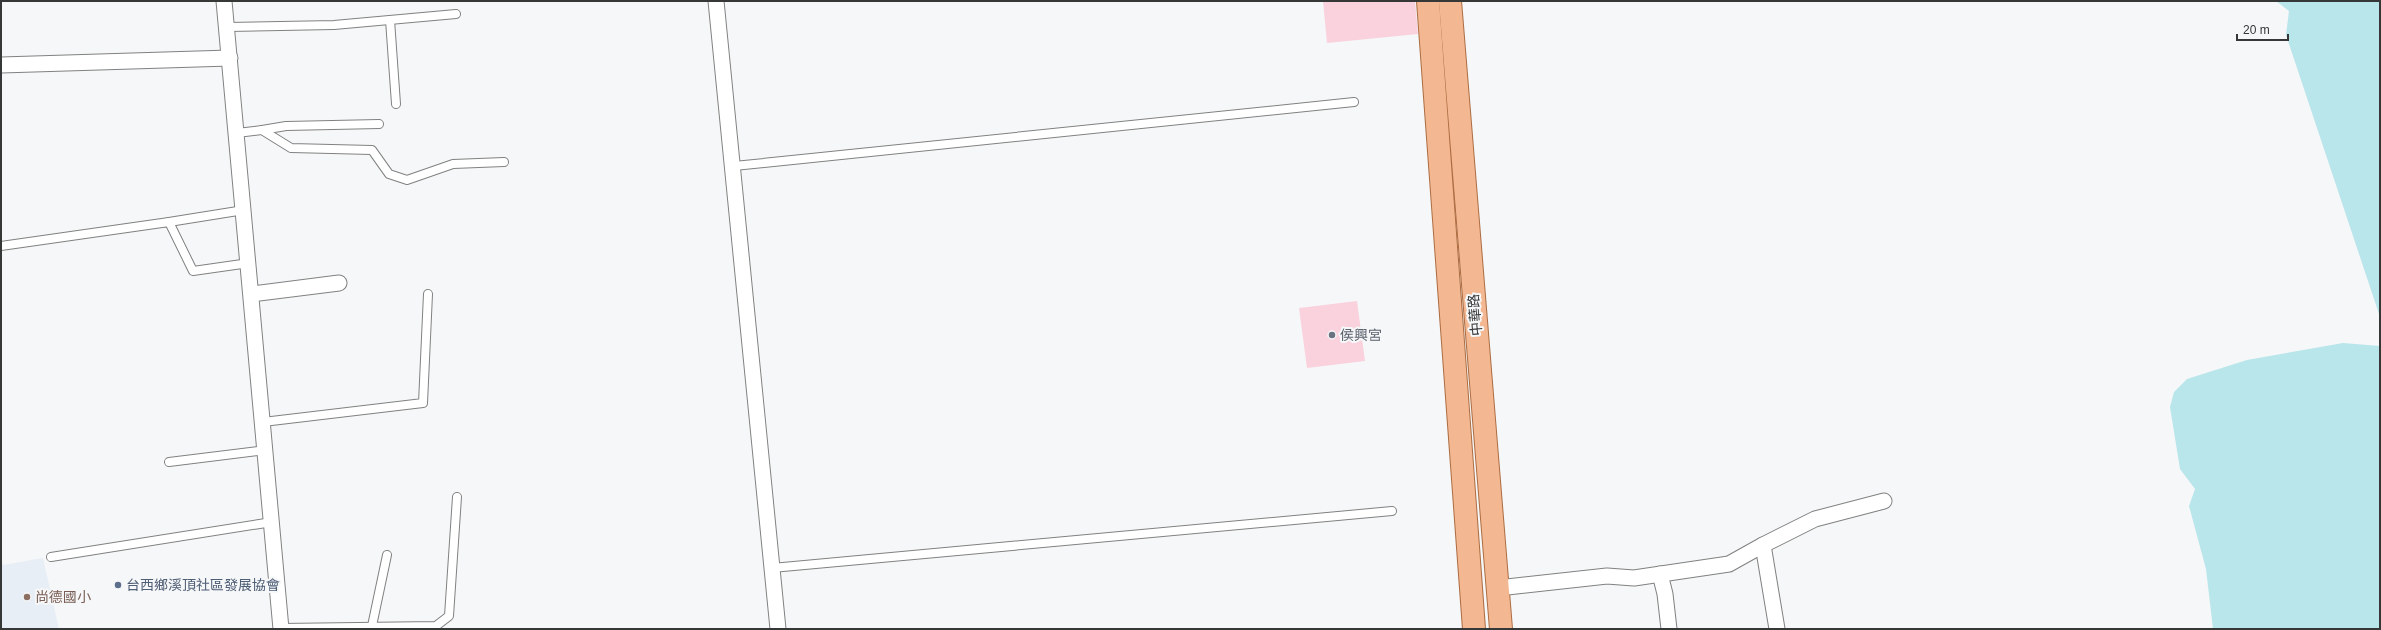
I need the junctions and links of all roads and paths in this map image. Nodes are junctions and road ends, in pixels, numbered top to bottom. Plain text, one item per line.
1 (224, 1) edge
2 (716, 1) edge
3 (1428, 1) edge
4 (1450, 1) edge
5 (456, 14) dead end
6 (390, 20) junction
7 (227, 27) junction
8 (230, 58) junction
9 (1, 65) edge
10 (1354, 102) dead end
11 (396, 104) dead end
12 (379, 124) dead end
13 (262, 130) junction
14 (238, 133) junction
15 (504, 162) dead end
16 (734, 166) junction
17 (244, 210) junction
18 (169, 222) junction
19 (1, 246) edge
20 (249, 263) junction
21 (339, 283) dead end
22 (252, 294) junction
23 (428, 294) dead end
24 (264, 422) junction
25 (266, 450) junction
26 (169, 462) dead end
27 (457, 497) dead end
28 (1884, 501) dead end
29 (1392, 510) dead end
30 (272, 522) junction
31 (1763, 545) junction
32 (387, 555) dead end
33 (51, 557) dead end
34 (772, 568) junction
35 (1660, 574) junction
36 (1498, 588) junction
37 (372, 626) junction
38 (281, 628) edge
39 (778, 629) edge
40 (1474, 629) edge
41 (1501, 629) edge
42 (1669, 629) edge
43 (1777, 629) edge

1 - 7 street
2 - 16 street
3 - 40 main road, 中華路
4 - 36 main road, 中華路
5 - 6 lane
6 - 7 lane
6 - 11 lane
7 - 8 street
8 - 9 street
8 - 14 street
10 - 16 lane
12 - 13 lane
13 - 14 lane
13 - 15 lane
14 - 17 street
16 - 34 street
17 - 18 lane
17 - 20 street
18 - 19 lane
18 - 20 lane
20 - 22 street
21 - 22 street
22 - 24 street
23 - 24 lane
24 - 25 street
25 - 26 lane
25 - 30 street
27 - 37 lane
28 - 31 street
29 - 34 lane
30 - 33 lane
30 - 38 street
31 - 35 street
31 - 43 street
32 - 37 lane
34 - 39 street
35 - 36 street
35 - 42 street
36 - 41 main road, 中華路
37 - 38 lane

